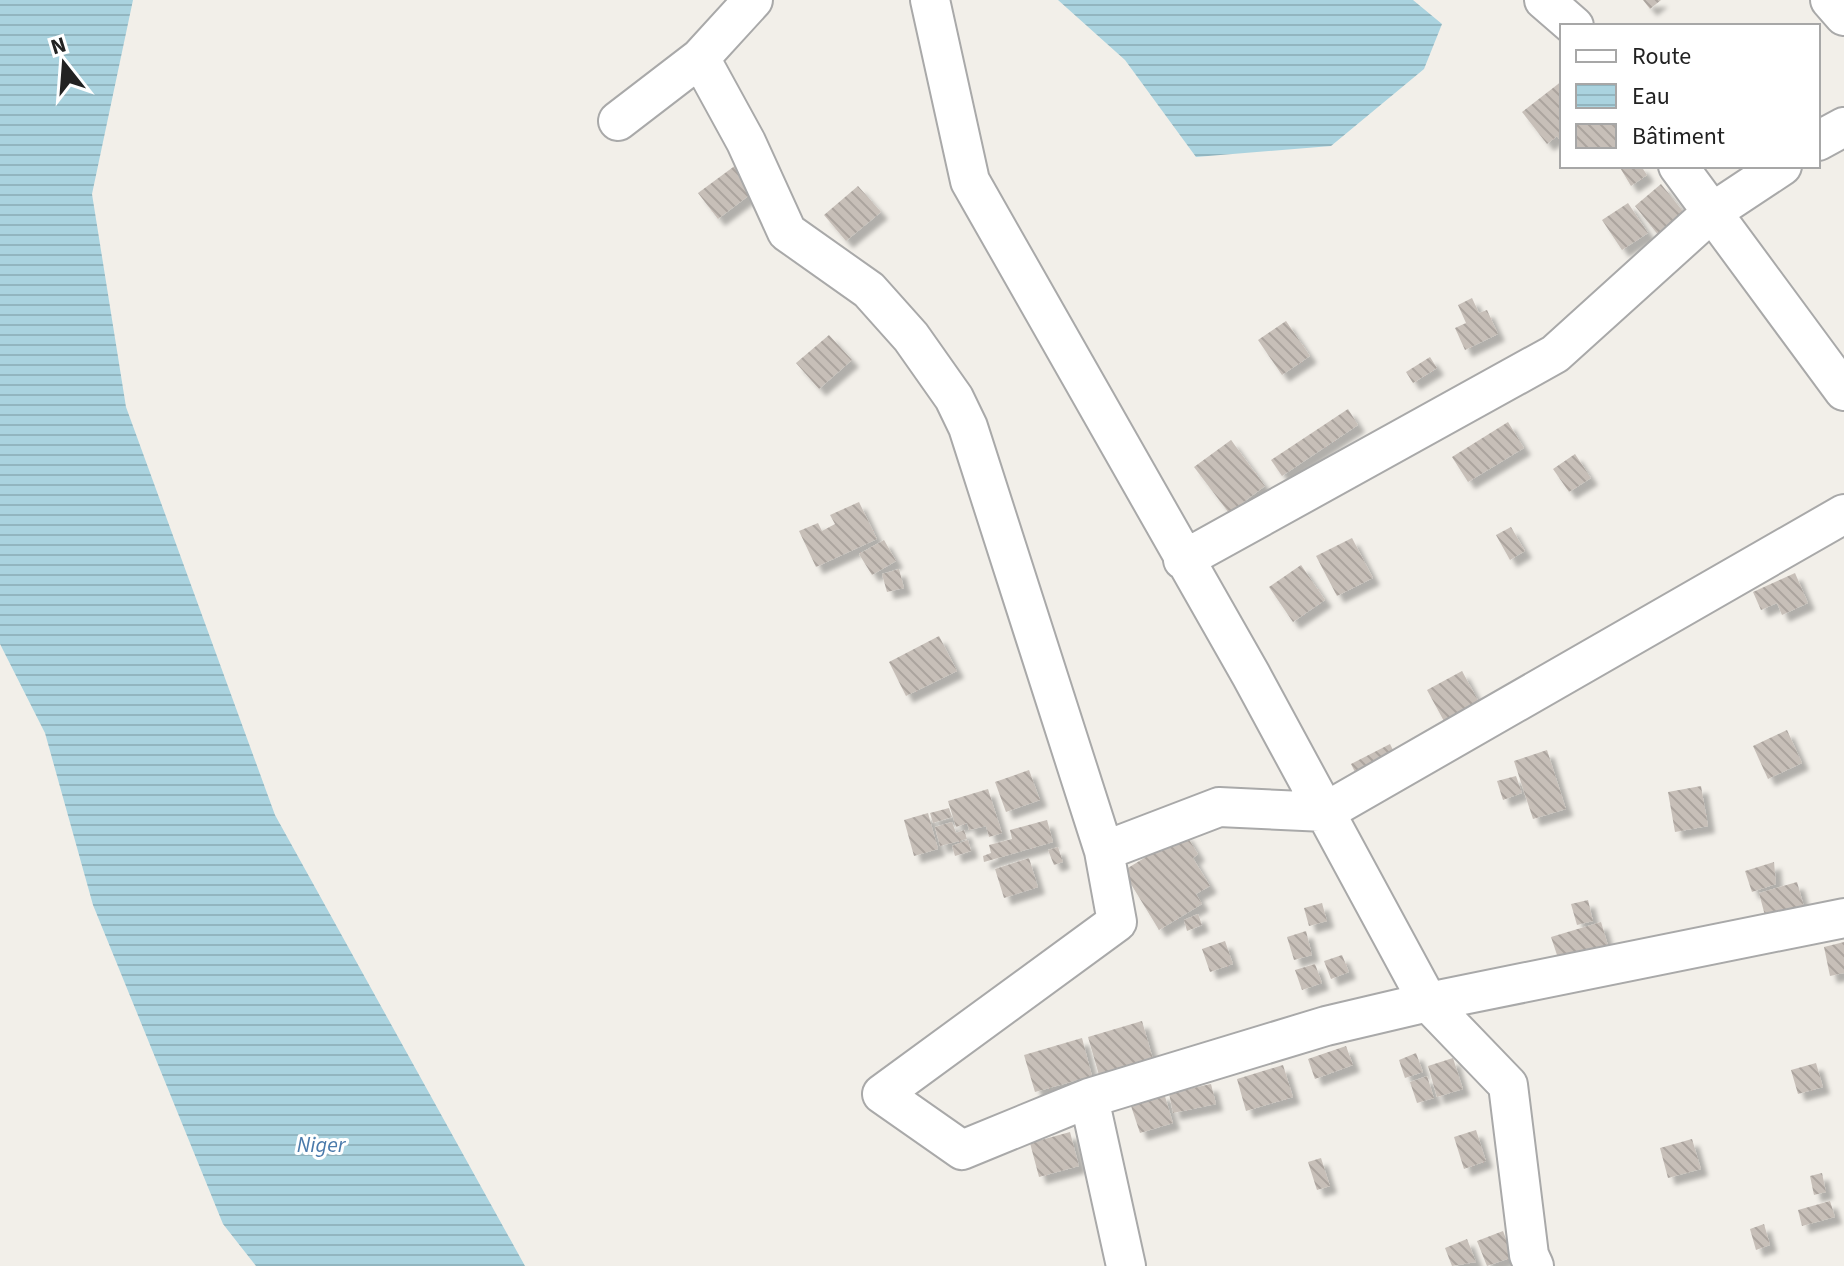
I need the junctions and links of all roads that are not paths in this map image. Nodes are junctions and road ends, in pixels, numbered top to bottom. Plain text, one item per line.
1 (753, 0) edge
2 (930, 0) edge
3 (1544, 0) edge
4 (1830, 0) edge
5 (1844, 16) edge
6 (1572, 24) edge
7 (700, 58) junction
8 (618, 121) dead end
9 (1844, 127) edge
10 (1820, 140) edge
11 (1679, 168) edge
12 (1779, 168) edge
13 (1711, 213) junction
14 (1844, 391) edge
15 (1844, 514) edge
16 (1183, 560) junction
17 (1325, 812) junction
18 (1104, 851) junction
19 (1844, 918) edge
20 (1428, 1002) junction
21 (1089, 1098) junction
22 (1126, 1266) edge
23 (1534, 1266) edge

1 - 7 street
2 - 16 street
3 - 6 street
4 - 5 street
7 - 8 street
7 - 18 street
9 - 10 street
11 - 13 street
12 - 13 street
13 - 14 street
13 - 16 street
15 - 17 street
16 - 17 street
17 - 18 street
17 - 20 street
18 - 21 street
19 - 20 street
20 - 21 street
20 - 23 street
21 - 22 street

